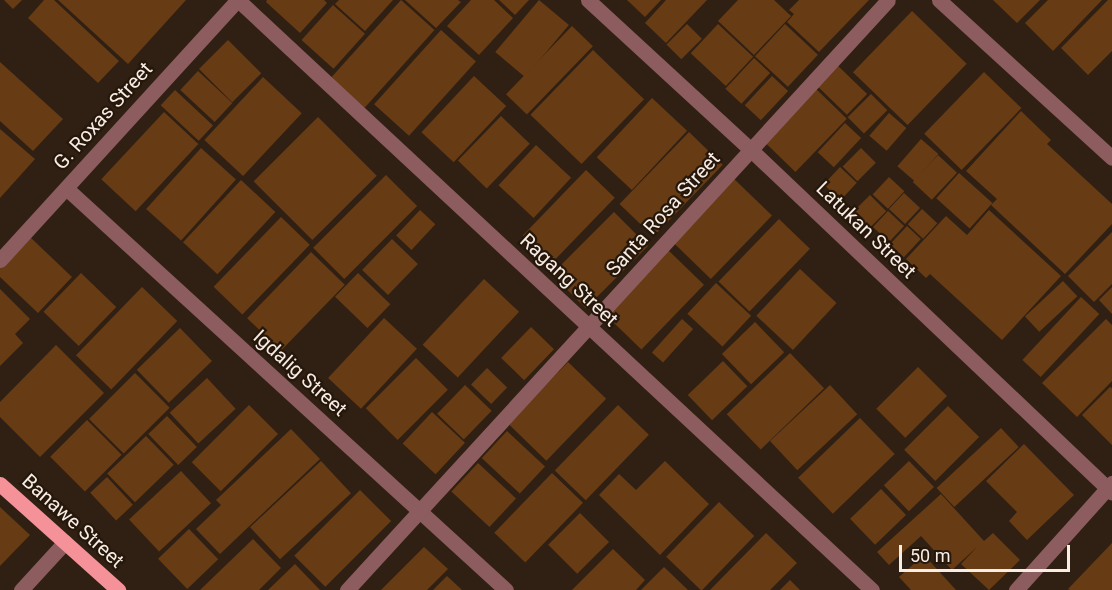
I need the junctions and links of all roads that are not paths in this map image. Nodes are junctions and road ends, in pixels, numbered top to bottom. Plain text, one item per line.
1 (238, 0) edge
2 (588, 0) edge
3 (888, 0) edge
4 (939, 0) edge
5 (750, 149) junction
6 (1112, 158) edge
7 (66, 188) junction
8 (0, 260) edge
9 (589, 328) junction
10 (0, 484) edge
11 (1110, 488) edge
12 (420, 511) junction
13 (65, 542) junction
14 (21, 590) edge
15 (118, 590) edge
16 (347, 590) edge
17 (507, 590) edge
18 (872, 590) edge
19 (1016, 590) edge

1 - 7 street, G. Roxas Street
1 - 9 street, Ragang Street
2 - 5 street, Latukan Street
3 - 5 street, Santa Rosa Street
4 - 6 street
5 - 9 street, Santa Rosa Street
5 - 11 street, Latukan Street
7 - 8 street, G. Roxas Street
7 - 12 street, Igdalig Street
9 - 12 street, Santa Rosa Street
9 - 18 street, Ragang Street
10 - 13 main road, Banawe Street
11 - 19 street
12 - 16 street, Santa Rosa Street
12 - 17 street, Igdalig Street
13 - 14 street
13 - 15 main road, Banawe Street

